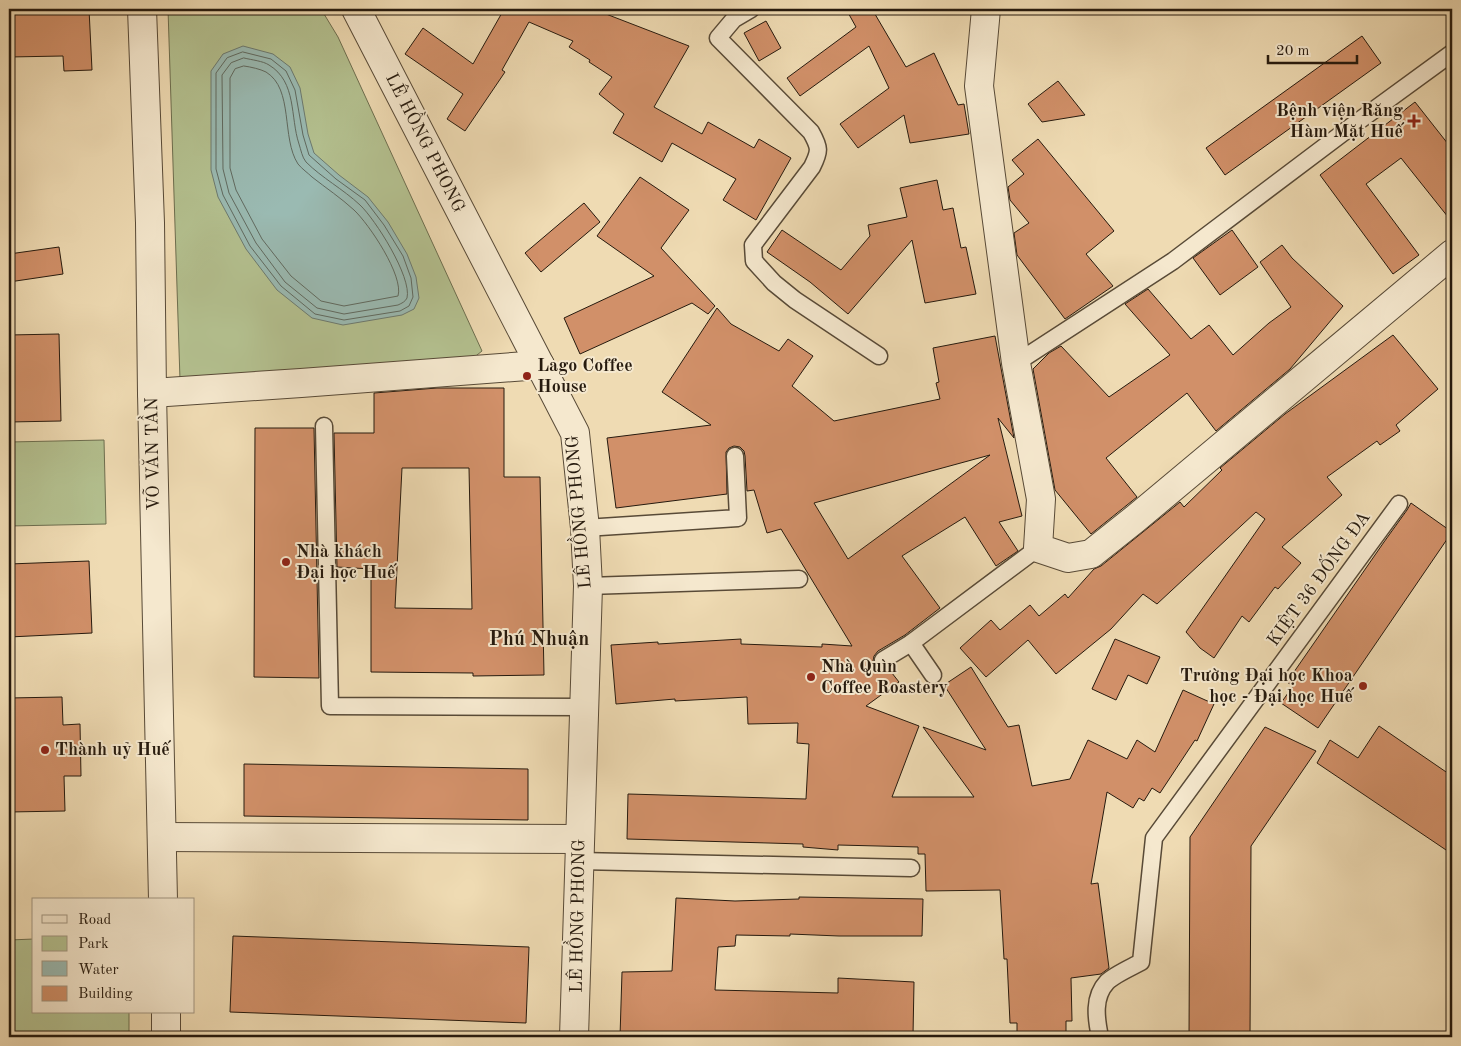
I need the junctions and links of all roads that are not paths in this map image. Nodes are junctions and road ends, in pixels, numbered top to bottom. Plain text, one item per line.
1 (142, 9) edge
2 (356, 9) edge
3 (751, 9) edge
4 (986, 9) edge
5 (1452, 53) edge
6 (1452, 254) edge
7 (879, 356) dead end
8 (1016, 363) junction
9 (540, 365) junction
10 (152, 393) junction
11 (324, 426) dead end
12 (735, 456) dead end
13 (1399, 504) dead end
14 (585, 528) junction
15 (1038, 548) junction
16 (799, 579) dead end
17 (588, 586) junction
18 (911, 643) junction
19 (883, 660) dead end
20 (933, 675) dead end
21 (584, 707) junction
22 (162, 837) junction
23 (579, 850) junction
24 (911, 868) dead end
25 (163, 898) edge
26 (166, 1014) edge
27 (166, 1037) edge
28 (574, 1037) edge
29 (1100, 1037) edge

1 - 10 street, VÕ VĂN TẦN
2 - 9 street, LÊ HỒNG PHONG
3 - 7 lane
4 - 8 street
5 - 8 lane
6 - 15 street
8 - 15 street
9 - 10 street
9 - 14 street, LÊ HỒNG PHONG
10 - 22 street, VÕ VĂN TẦN
11 - 21 lane
12 - 14 lane
13 - 29 lane, KIỆT 36 ĐỐNG ĐA
14 - 17 street, LÊ HỒNG PHONG
15 - 18 lane
16 - 17 lane
17 - 21 street, LÊ HỒNG PHONG
18 - 19 lane
18 - 20 lane
21 - 23 street, LÊ HỒNG PHONG
22 - 23 street
22 - 25 street, VÕ VĂN TẦN
23 - 24 lane
23 - 28 street, LÊ HỒNG PHONG
26 - 27 street

